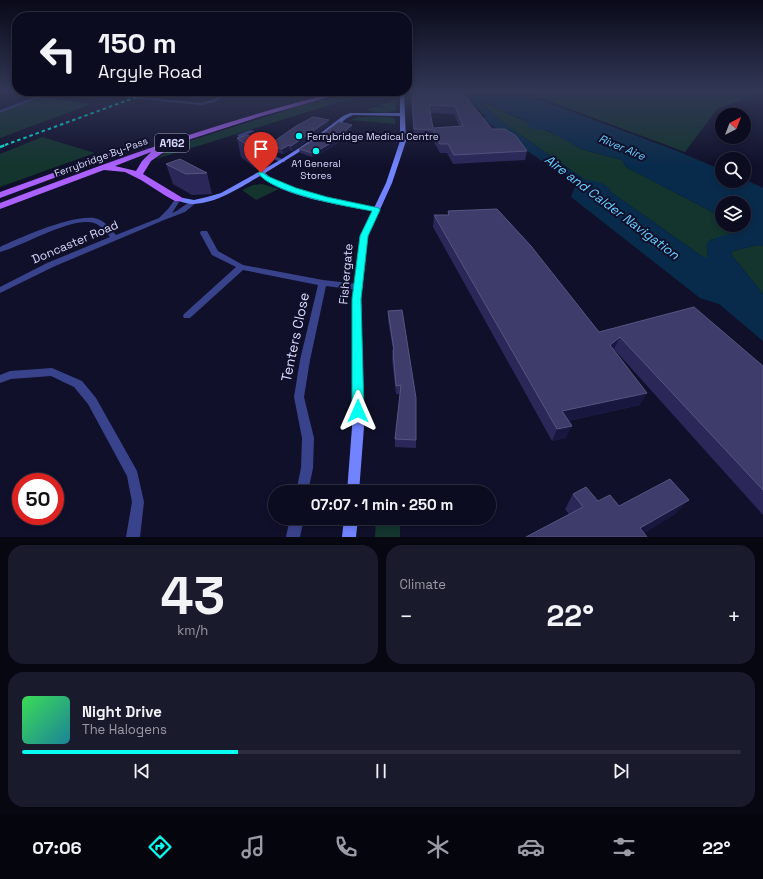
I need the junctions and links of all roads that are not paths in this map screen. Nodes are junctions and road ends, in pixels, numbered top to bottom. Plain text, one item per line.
1 (238, 115) edge
2 (262, 115) edge
3 (350, 115) edge
4 (403, 115) edge
5 (252, 131) dead end
6 (181, 140) junction
7 (283, 161) junction
8 (87, 172) junction
9 (261, 173) junction
10 (139, 174) junction
11 (272, 181) junction
12 (246, 182) junction
13 (0, 195) edge
14 (178, 199) junction
15 (194, 202) junction
16 (0, 206) edge
17 (376, 210) junction
18 (162, 219) junction
19 (204, 233) dead end
20 (115, 238) junction
21 (0, 250) edge
22 (241, 267) junction
23 (323, 283) junction
24 (358, 287) junction
25 (0, 290) edge
26 (187, 316) dead end
27 (0, 379) edge
28 (303, 485) edge
29 (354, 485) edge
30 (295, 525) edge
31 (350, 525) edge
32 (133, 537) edge
33 (292, 537) edge
34 (349, 537) edge

1 - 13 main road, Ferrybridge By-Pass / A162
2 - 6 main road, Ferrybridge By-Pass / A162
3 - 7 main road, Doncaster Road
4 - 17 main road, Fishergate
5 - 7 street
6 - 8 main road, Ferrybridge By-Pass / A162
6 - 10 main road
7 - 9 main road, Doncaster Road
8 - 10 main road
8 - 16 main road, Ferrybridge By-Pass / A162
9 - 11 main road
9 - 12 main road, Doncaster Road
10 - 14 main road
11 - 12 main road
11 - 17 main road
12 - 15 main road, Doncaster Road
14 - 15 main road, Doncaster Road
14 - 18 street, Doncaster Road
15 - 18 street, Doncaster Road
17 - 24 main road, Fishergate
18 - 20 street, Doncaster Road
19 - 22 street, Tenters Close
20 - 21 street
20 - 25 street, Doncaster Road
22 - 23 street, Tenters Close
22 - 26 street
23 - 24 street, Tenters Close
23 - 28 street, Tenters Close
24 - 29 main road, Fishergate
27 - 32 street
30 - 33 street
31 - 34 main road

